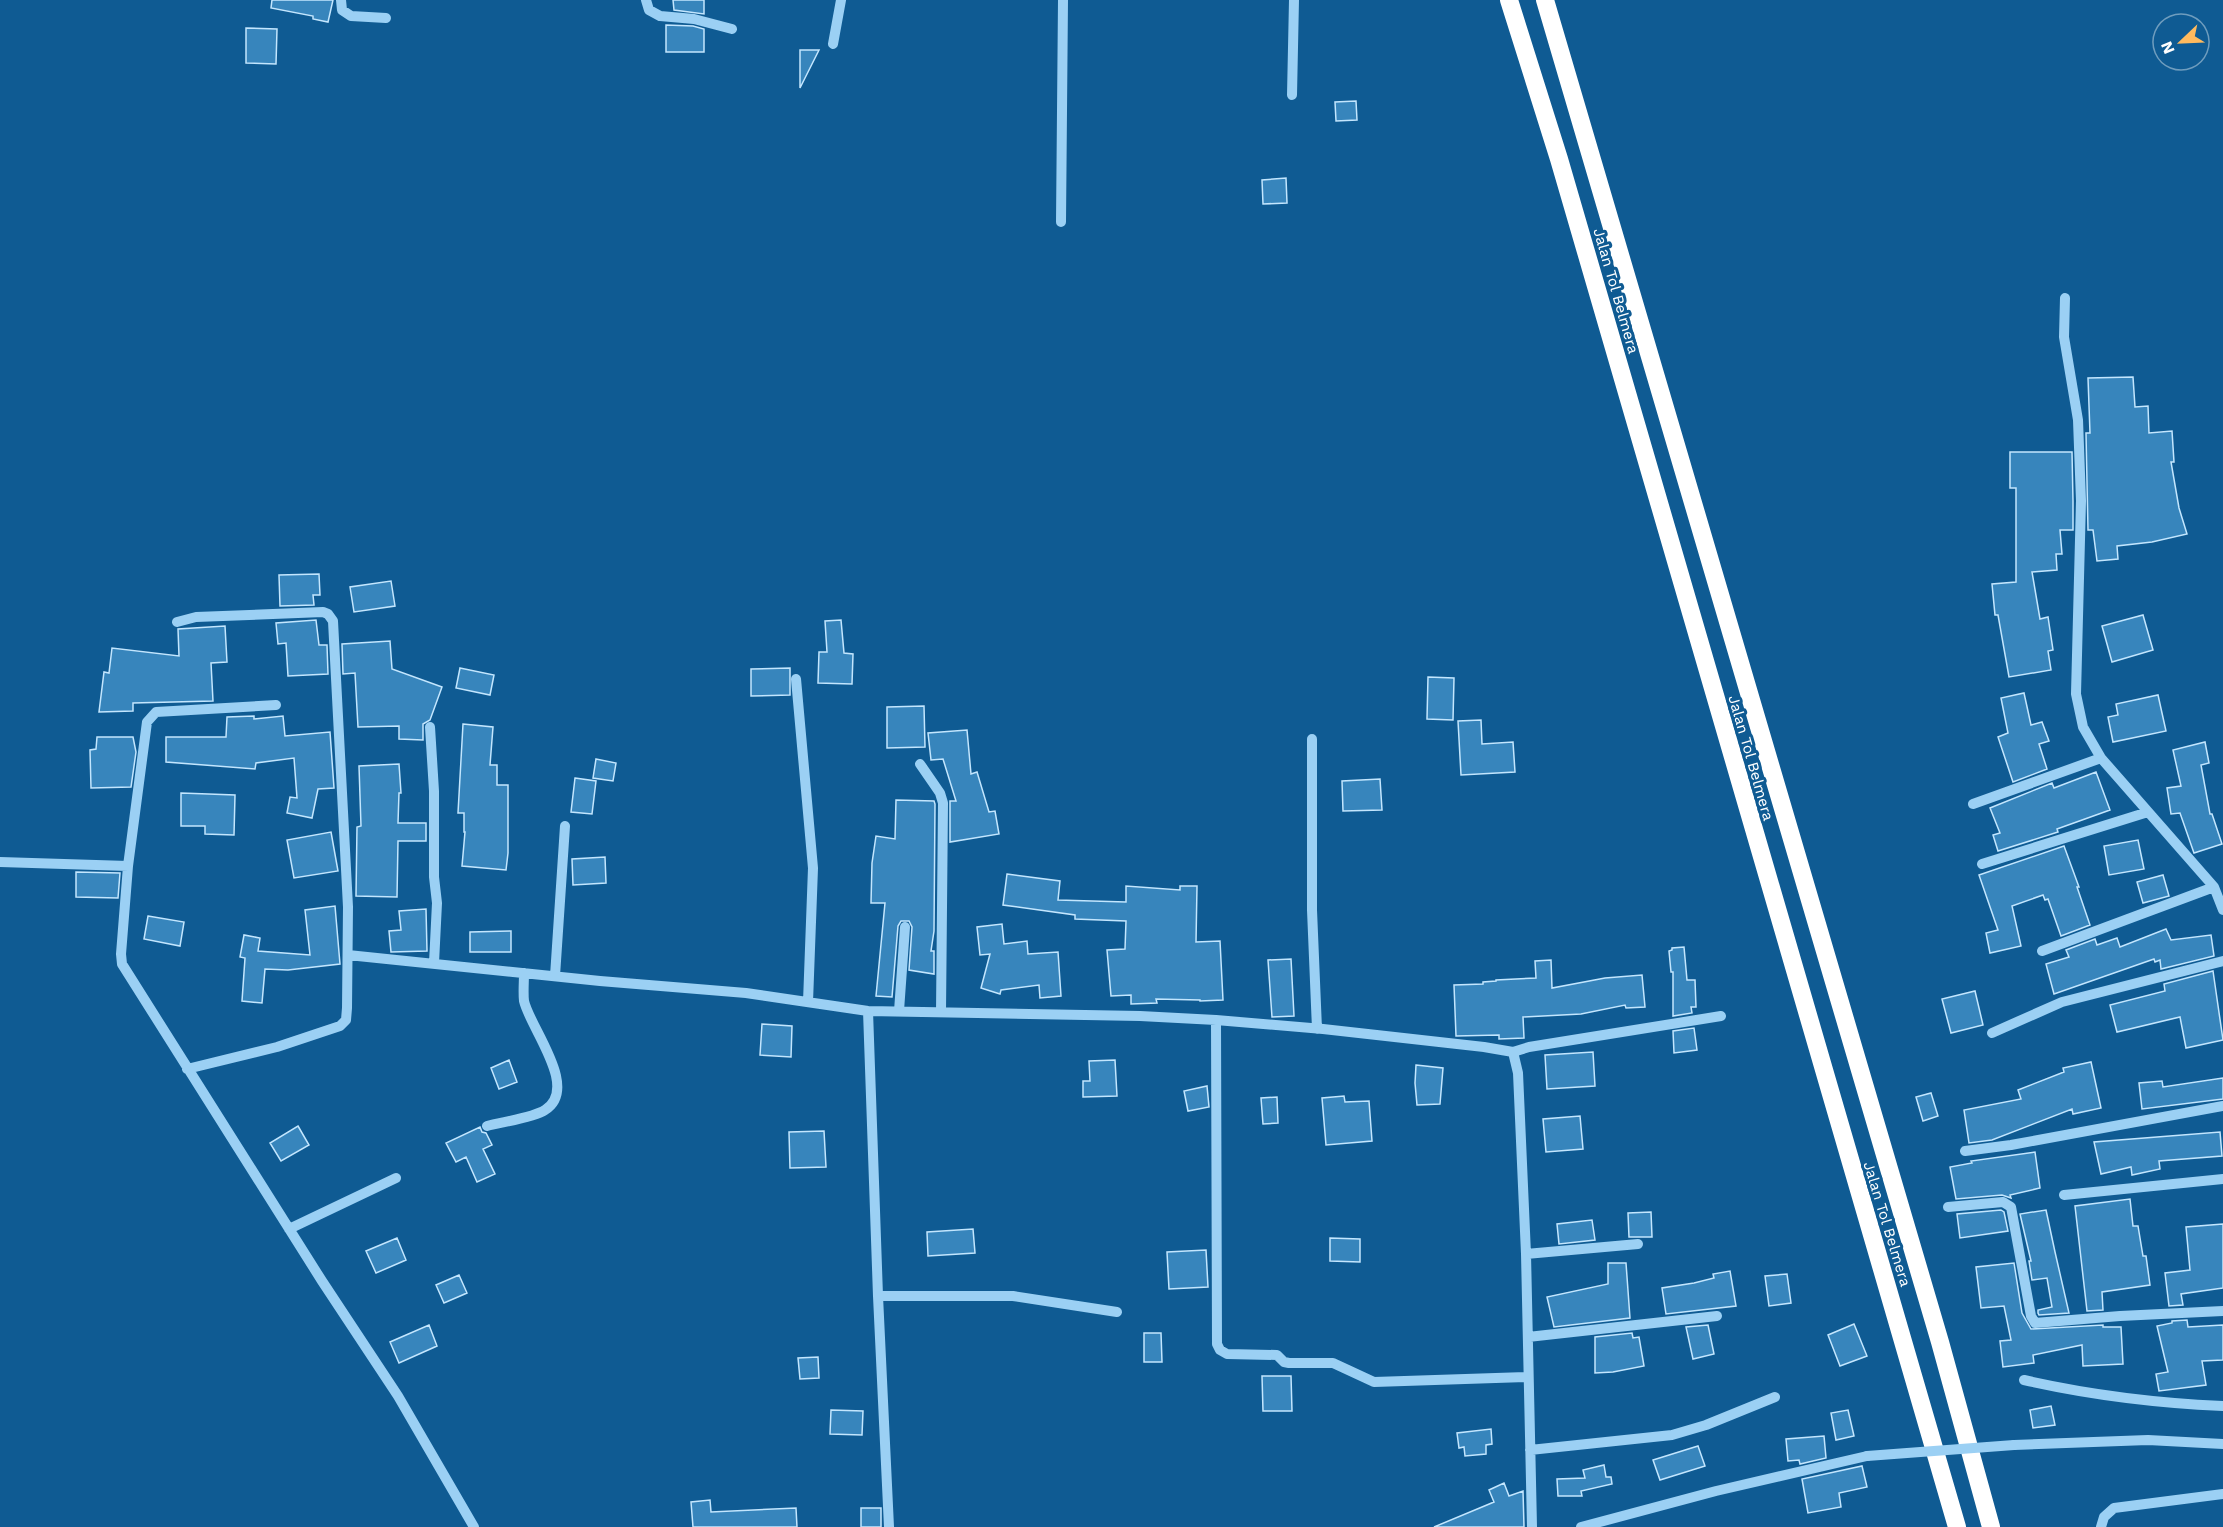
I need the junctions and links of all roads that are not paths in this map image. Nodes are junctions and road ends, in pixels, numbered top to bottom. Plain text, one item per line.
1 (341, 0) edge
2 (646, 0) edge
3 (841, 0) edge
4 (1063, 0) edge
5 (1294, 0) edge
6 (1509, 0) edge
7 (1545, 0) edge
8 (386, 18) dead end
9 (732, 30) dead end
10 (833, 44) dead end
11 (1292, 95) dead end
12 (1061, 222) dead end
13 (2065, 298) dead end
14 (177, 622) dead end
15 (796, 679) dead end
16 (276, 705) dead end
17 (430, 727) dead end
18 (1312, 739) dead end
19 (2101, 758) junction
20 (920, 764) dead end
21 (1973, 804) dead end
22 (2148, 812) junction
23 (565, 826) dead end
24 (0, 862) edge
25 (1982, 864) dead end
26 (128, 866) junction
27 (2214, 887) junction
28 (2223, 910) edge
29 (904, 927) dead end
30 (2042, 951) dead end
31 (348, 955) junction
32 (2223, 961) edge
33 (434, 963) junction
34 (524, 973) junction
35 (555, 976) junction
36 (808, 1002) junction
37 (867, 1011) junction
38 (899, 1011) junction
39 (941, 1012) junction
40 (1721, 1016) dead end
41 (1216, 1020) junction
42 (1317, 1029) junction
43 (1992, 1033) dead end
44 (1513, 1052) junction
45 (187, 1069) junction
46 (2223, 1106) edge
47 (487, 1126) dead end
48 (1965, 1151) dead end
49 (396, 1178) dead end
50 (2223, 1179) edge
51 (2064, 1195) dead end
52 (1948, 1207) dead end
53 (289, 1229) junction
54 (1638, 1244) dead end
55 (1526, 1254) junction
56 (878, 1296) junction
57 (2223, 1311) edge
58 (1118, 1312) dead end
59 (1717, 1316) dead end
60 (1528, 1337) junction
61 (1528, 1377) junction
62 (2024, 1380) dead end
63 (1775, 1397) dead end
64 (2223, 1406) edge
65 (2223, 1444) edge
66 (1530, 1450) junction
67 (2223, 1494) edge
68 (474, 1527) edge
69 (889, 1527) edge
70 (1532, 1527) edge
71 (1581, 1527) edge
72 (1957, 1527) edge
73 (1991, 1527) edge
74 (2102, 1527) edge

1 - 8 street
2 - 9 street
3 - 10 street
4 - 12 street
5 - 11 street
6 - 72 highway, Jalan Tol Belmera
7 - 73 highway, Jalan Tol Belmera
13 - 19 street
14 - 31 street
15 - 36 street
16 - 26 street
17 - 33 street
18 - 42 street
19 - 21 street
19 - 22 street
20 - 39 street
22 - 25 street
22 - 27 street
23 - 35 street
24 - 26 street
26 - 45 street
27 - 28 street
27 - 30 street
29 - 38 street
31 - 33 street
31 - 45 street
32 - 43 street
33 - 34 street
34 - 35 street
34 - 47 street
35 - 36 street
36 - 37 street
37 - 38 street
37 - 56 street
38 - 39 street
39 - 41 street
40 - 44 street
41 - 42 street
41 - 61 street
42 - 44 street
44 - 55 street
45 - 53 street
46 - 48 street
49 - 53 street
50 - 51 street
52 - 57 street
53 - 68 street
54 - 55 street
55 - 60 street
56 - 58 street
56 - 69 street
59 - 60 street
60 - 61 street
61 - 66 street
62 - 64 street
63 - 66 street
65 - 71 street, bridge
66 - 70 street
67 - 74 street

